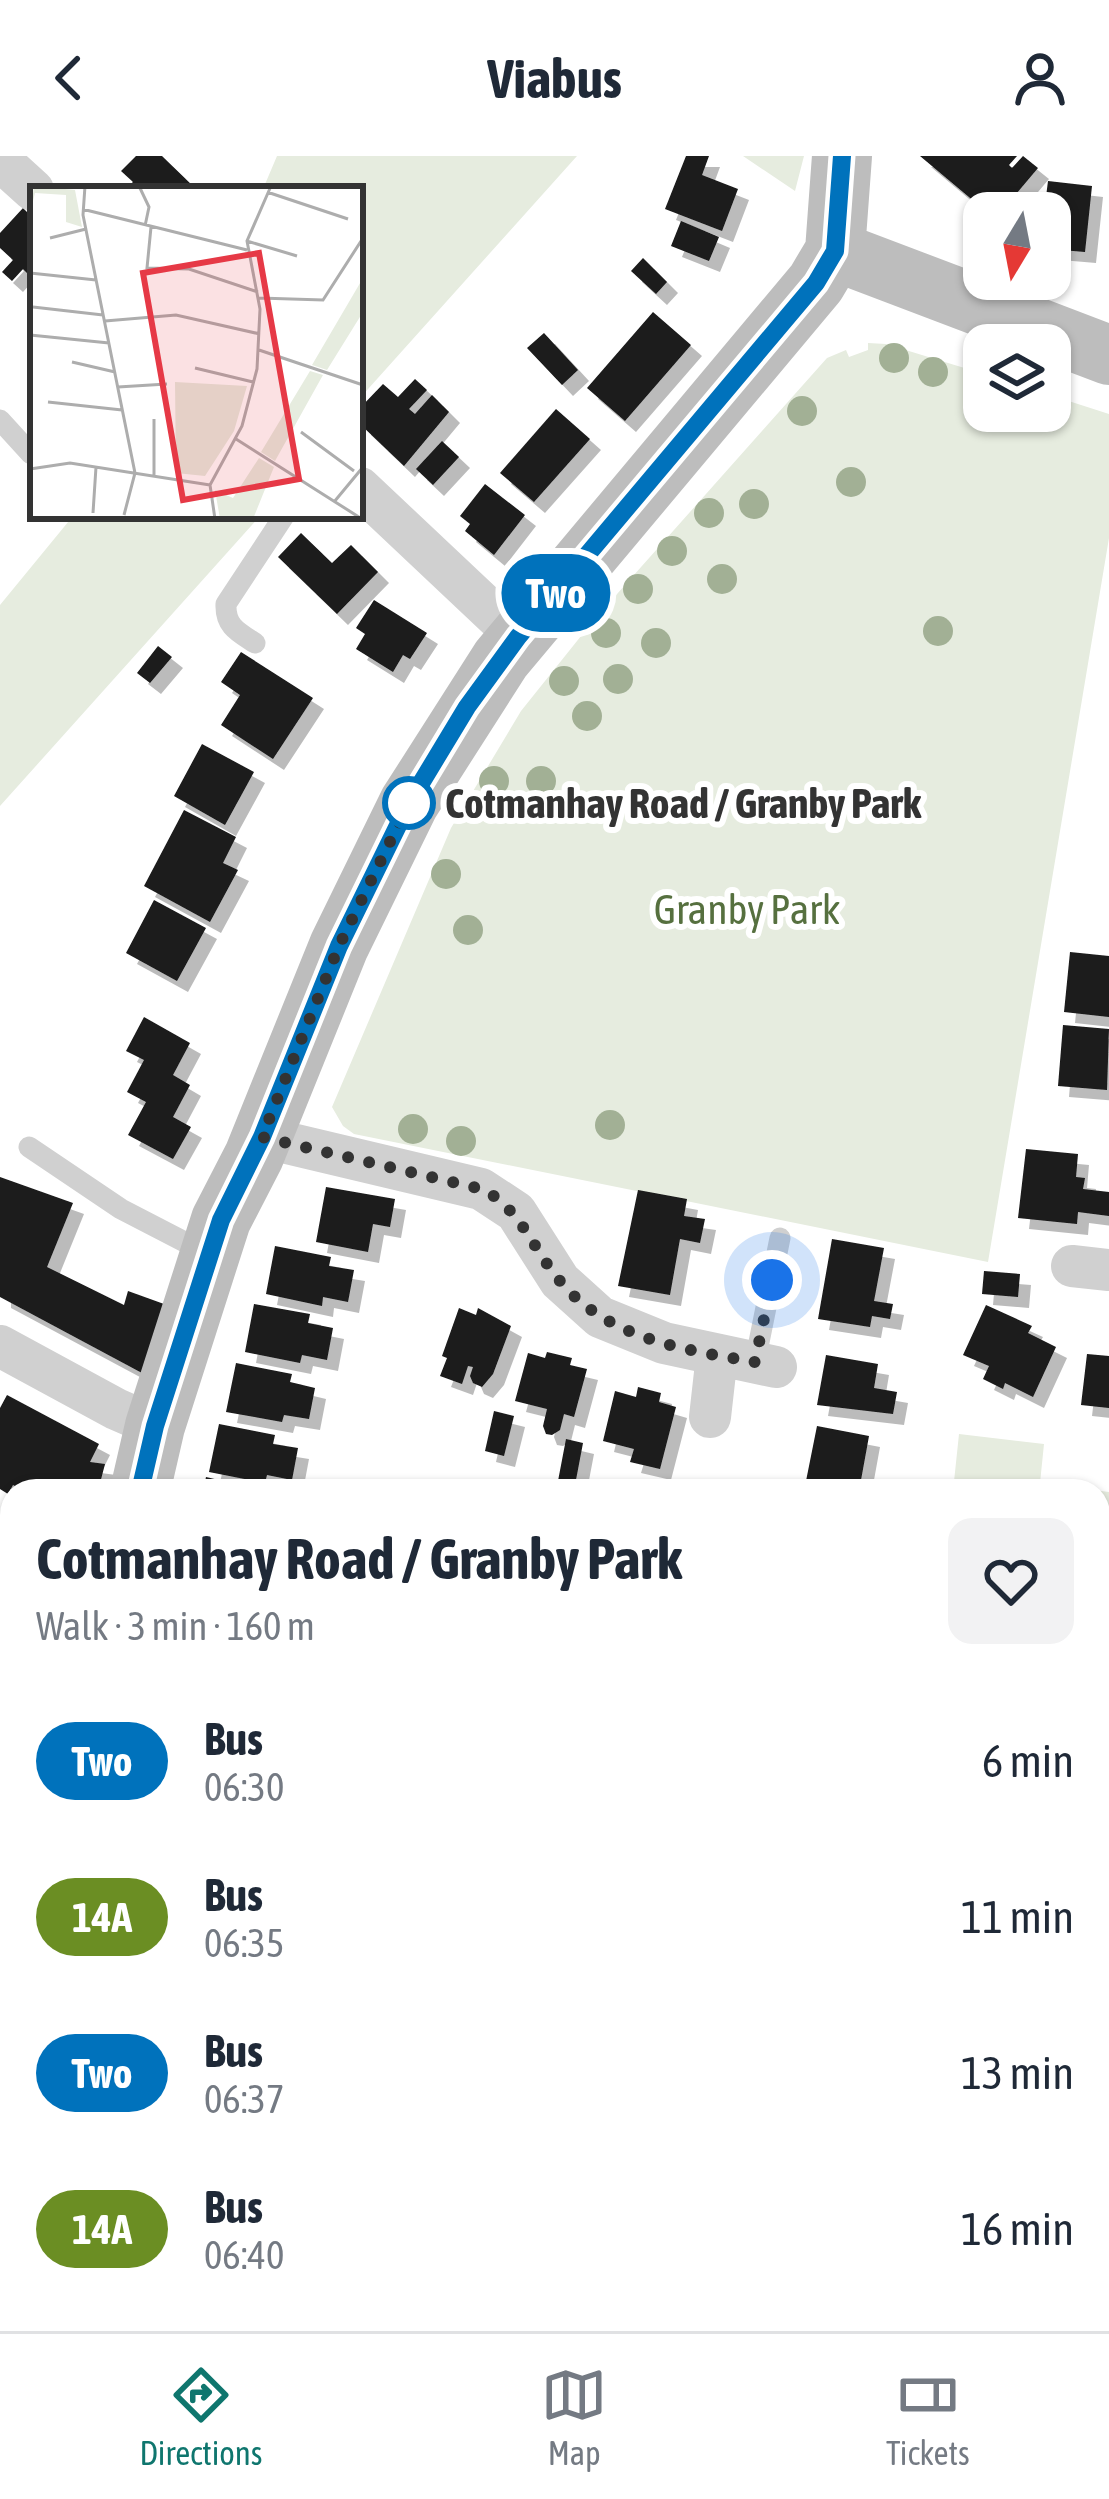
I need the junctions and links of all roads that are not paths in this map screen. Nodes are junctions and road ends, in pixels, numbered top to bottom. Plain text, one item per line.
1 (842, 156) edge
2 (0, 160) edge
3 (30, 187) edge
4 (835, 251) junction
5 (1109, 355) edge
6 (0, 420) edge
7 (30, 452) edge
8 (363, 491) edge
9 (282, 519) edge
10 (518, 637) junction
11 (255, 643) dead end
12 (262, 1137) junction
13 (29, 1147) dead end
14 (780, 1238) dead end
15 (208, 1254) junction
16 (0, 1346) edge
17 (750, 1361) junction
18 (710, 1417) dead end
19 (155, 1426) junction
20 (143, 1479) edge

1 - 4 street
2 - 3 street
4 - 5 street
4 - 10 street
6 - 7 lane
8 - 10 street
9 - 11 lane
10 - 12 street
12 - 15 street
12 - 17 street
13 - 15 lane
14 - 17 lane
15 - 19 street
16 - 19 street
17 - 18 street
19 - 20 street

